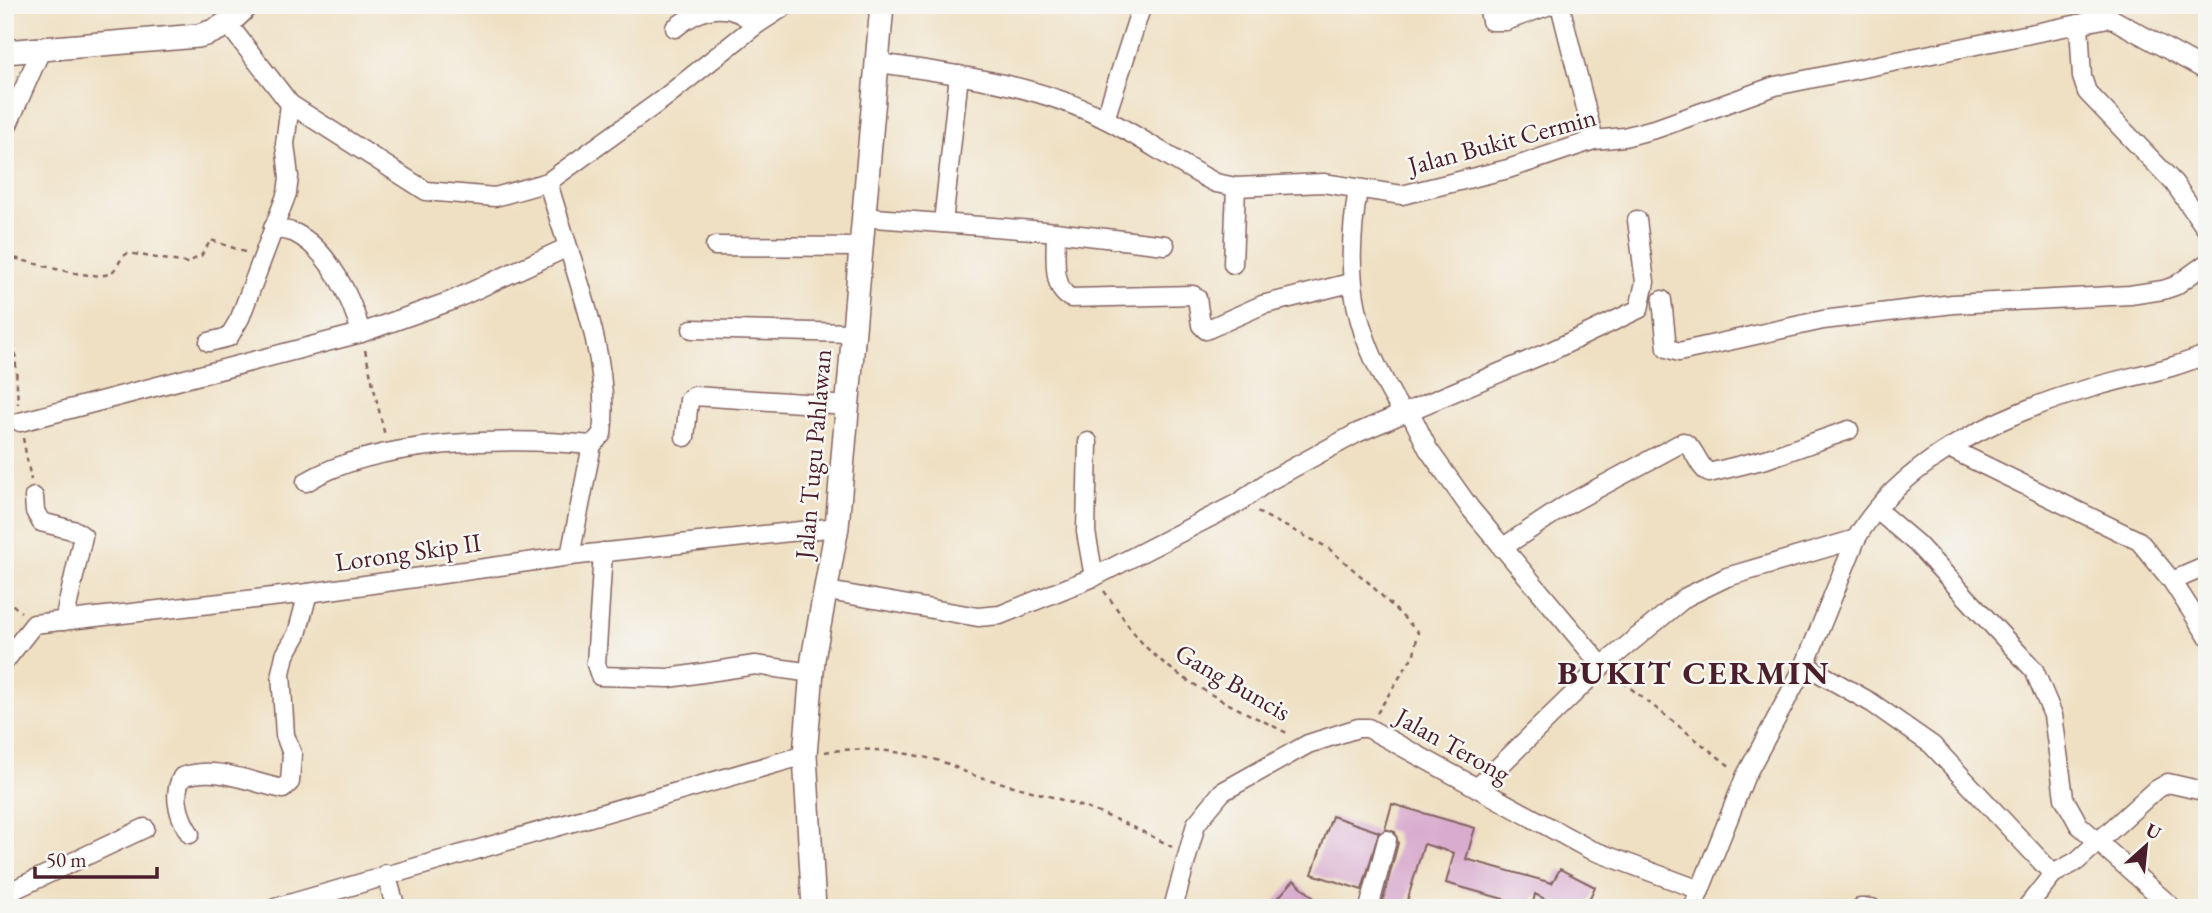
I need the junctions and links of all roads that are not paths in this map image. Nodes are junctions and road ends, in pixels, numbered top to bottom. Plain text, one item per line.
1 (247, 5) edge
2 (787, 5) edge
3 (882, 5) edge
4 (1142, 5) edge
5 (1488, 5) edge
6 (1550, 5) edge
7 (1560, 5) edge
8 (2087, 5) edge
9 (2108, 18) junction
10 (228, 24) junction
11 (757, 24) junction
12 (2079, 24) junction
13 (675, 28) dead end
14 (42, 48) junction
15 (5, 52) edge
16 (879, 63) junction
17 (2207, 71) edge
18 (959, 75) junction
19 (290, 104) junction
20 (1105, 119) junction
21 (5, 131) edge
22 (1594, 140) junction
23 (548, 183) junction
24 (1236, 187) junction
25 (1358, 189) junction
26 (862, 217) junction
27 (1637, 220) dead end
28 (943, 223) junction
29 (273, 228) junction
30 (2207, 230) edge
31 (1056, 232) junction
32 (1165, 245) dead end
33 (715, 246) dead end
34 (860, 247) junction
35 (566, 248) junction
36 (2207, 263) edge
37 (1233, 264) dead end
38 (1350, 283) junction
39 (1662, 300) dead end
40 (692, 329) dead end
41 (361, 333) junction
42 (852, 333) junction
43 (209, 342) dead end
44 (2207, 354) edge
45 (849, 407) junction
46 (1406, 413) junction
47 (20, 422) dead end
48 (1849, 430) dead end
49 (685, 437) dead end
50 (1088, 442) dead end
51 (592, 445) junction
52 (1951, 449) junction
53 (306, 482) dead end
54 (34, 497) dead end
55 (1877, 510) junction
56 (837, 527) junction
57 (1856, 539) junction
58 (1502, 548) junction
59 (603, 552) junction
60 (570, 556) junction
61 (2207, 566) edge
62 (1094, 577) junction
63 (2172, 581) junction
64 (828, 591) junction
65 (308, 593) junction
66 (64, 621) junction
67 (2207, 635) edge
68 (5, 661) edge
69 (1805, 665) junction
70 (1602, 666) junction
71 (812, 673) junction
72 (805, 755) junction
73 (1477, 788) junction
74 (2207, 792) edge
75 (145, 828) dead end
76 (190, 834) dead end
77 (1387, 840) dead end
78 (2098, 842) junction
79 (386, 874) junction
80 (2053, 874) junction
81 (1700, 890) junction
82 (5, 894) edge
83 (275, 908) edge
84 (396, 908) edge
85 (814, 908) edge
86 (1173, 908) edge
87 (1369, 908) edge
88 (1693, 908) edge
89 (1860, 908) edge
90 (1872, 908) edge
91 (2026, 908) edge
92 (2173, 908) edge

1 - 10 main road
2 - 11 street
3 - 16 main road, Jalan Tugu Pahlawan
4 - 20 street
5 - 6 street
7 - 22 street
8 - 9 street
9 - 12 street, Jalan Bukit Cermin
9 - 17 street
10 - 14 main road
10 - 19 street
11 - 13 street
11 - 23 street
12 - 22 street, Jalan Bukit Cermin
12 - 30 street
14 - 15 main road
14 - 21 street
16 - 18 street, Jalan Bukit Cermin
16 - 26 main road, Jalan Tugu Pahlawan
18 - 20 street, Jalan Bukit Cermin
18 - 28 street
19 - 23 street
19 - 29 street
20 - 24 street, Jalan Bukit Cermin
22 - 25 street, Jalan Bukit Cermin
23 - 35 street
24 - 25 street, Jalan Bukit Cermin
24 - 37 street
25 - 38 street
26 - 28 street
26 - 34 main road, Jalan Tugu Pahlawan
27 - 46 street
28 - 31 street
29 - 41 street
29 - 43 street
31 - 32 street
31 - 38 street
33 - 34 street
34 - 42 main road, Jalan Tugu Pahlawan
35 - 41 street
35 - 51 street
36 - 39 street
38 - 46 street
40 - 42 street
41 - 47 street
42 - 45 main road, Jalan Tugu Pahlawan
44 - 52 street
45 - 49 street
45 - 56 main road, Jalan Tugu Pahlawan
46 - 58 street
46 - 62 street
48 - 58 street
50 - 62 street
51 - 53 street
51 - 60 street
52 - 55 street
52 - 63 street
54 - 66 street
55 - 57 street
55 - 78 street
56 - 59 street, Lorong Skip II
56 - 64 main road, Jalan Tugu Pahlawan
57 - 69 street
57 - 70 street
58 - 70 street
59 - 60 street, Lorong Skip II
59 - 71 street
60 - 65 street, Lorong Skip II
61 - 63 street
62 - 64 street
63 - 67 street
64 - 71 main road, Jalan Tugu Pahlawan
65 - 66 street, Lorong Skip II
65 - 76 street
66 - 68 street, Lorong Skip II
69 - 80 street
69 - 81 street
70 - 73 street
71 - 72 main road, Jalan Tugu Pahlawan
72 - 79 street
72 - 85 main road, Jalan Tugu Pahlawan
73 - 81 street, Jalan Terong
73 - 86 street, Jalan Terong
74 - 78 street
75 - 82 street
77 - 87 street
78 - 80 street
78 - 92 street
79 - 83 street
79 - 84 street
80 - 91 street
81 - 88 street
89 - 90 street

